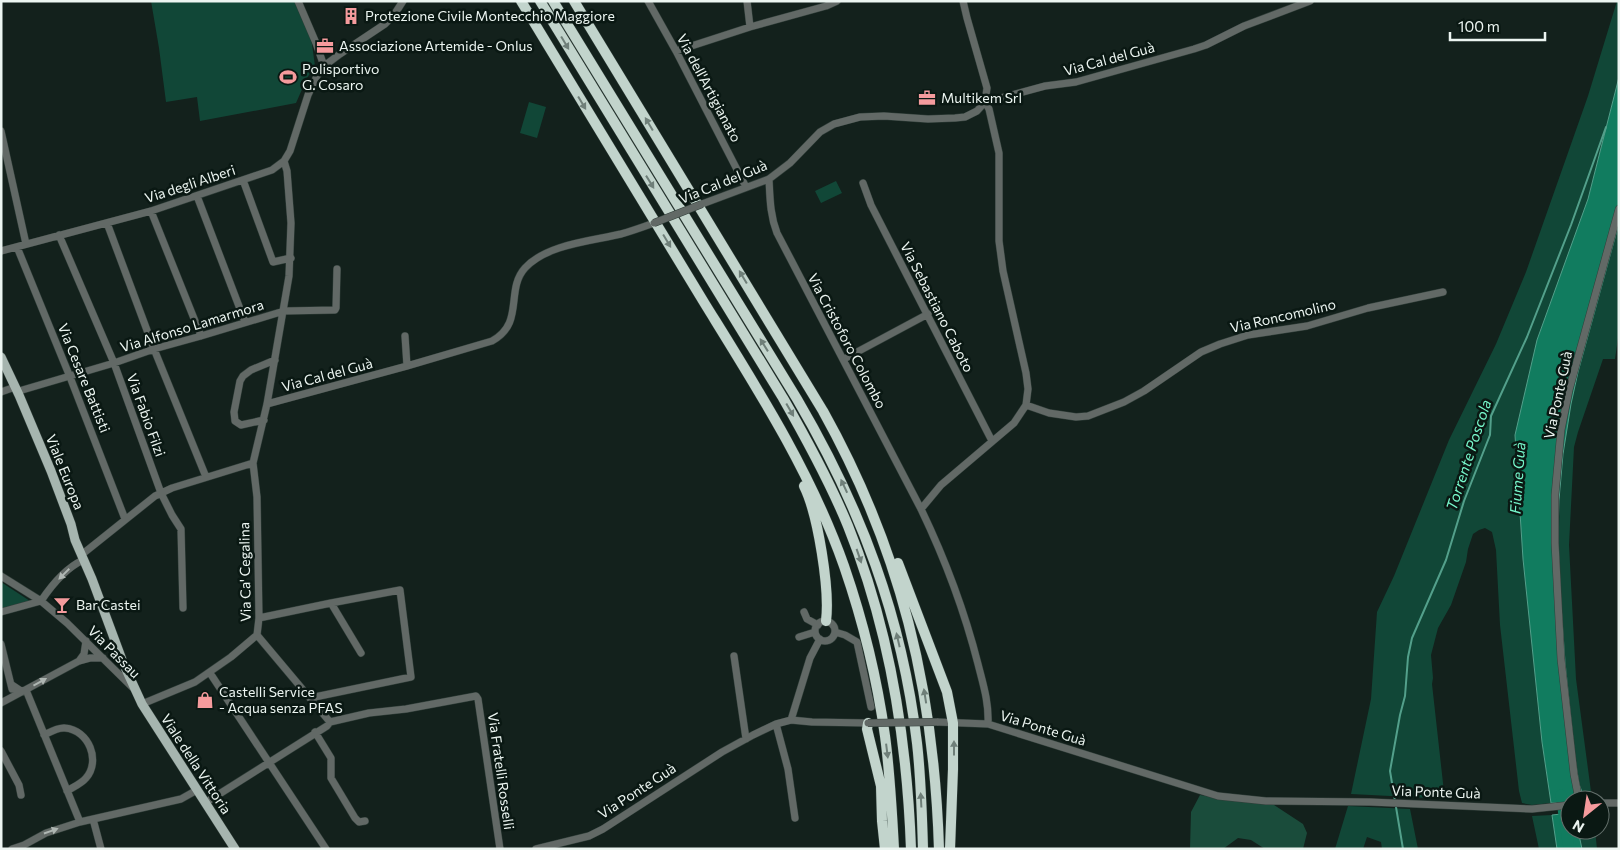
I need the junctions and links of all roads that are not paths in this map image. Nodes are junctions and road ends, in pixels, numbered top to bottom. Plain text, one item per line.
1 (298, 1) edge
2 (404, 1) edge
3 (521, 1) edge
4 (540, 1) edge
5 (553, 1) edge
6 (574, 1) edge
7 (648, 1) edge
8 (747, 1) edge
9 (837, 1) edge
10 (963, 1) edge
11 (1310, 1) edge
12 (750, 28) junction
13 (676, 51) junction
14 (324, 66) junction
15 (986, 101) junction
16 (1, 131) edge
17 (284, 161) junction
18 (769, 179) junction
19 (243, 180) junction
20 (864, 183) dead end
21 (746, 187) junction
22 (198, 196) junction
23 (1619, 209) edge
24 (151, 211) junction
25 (106, 223) junction
26 (59, 235) junction
27 (26, 244) junction
28 (17, 247) junction
29 (1, 251) edge
30 (291, 258) junction
31 (337, 269) dead end
32 (1443, 292) dead end
33 (284, 311) junction
34 (928, 314) junction
35 (245, 322) junction
36 (201, 336) junction
37 (405, 336) dead end
38 (154, 349) junction
39 (1, 357) edge
40 (844, 359) junction
41 (275, 360) junction
42 (114, 363) junction
43 (406, 366) junction
44 (70, 377) junction
45 (17, 389) junction
46 (1, 392) edge
47 (760, 394) junction
48 (267, 404) junction
49 (1026, 405) junction
50 (264, 420) junction
51 (992, 441) junction
52 (842, 445) junction
53 (253, 463) junction
54 (206, 477) junction
55 (161, 493) junction
56 (921, 509) junction
57 (125, 519) junction
58 (84, 556) junction
59 (1, 576) edge
60 (41, 601) junction
61 (331, 603) junction
62 (183, 608) dead end
63 (1, 612) edge
64 (804, 612) dead end
65 (259, 618) junction
66 (820, 626) junction
67 (835, 632) junction
68 (257, 635) junction
69 (799, 637) dead end
70 (820, 639) junction
71 (86, 642) junction
72 (1, 644) edge
73 (361, 653) dead end
74 (734, 656) dead end
75 (103, 658) junction
76 (79, 661) junction
77 (210, 673) junction
78 (12, 685) junction
79 (26, 690) junction
80 (136, 692) junction
81 (310, 698) junction
82 (9, 699) junction
83 (1, 703) edge
84 (142, 704) junction
85 (871, 707) dead end
86 (791, 720) junction
87 (330, 722) junction
88 (868, 723) junction
89 (953, 723) junction
90 (776, 724) junction
91 (988, 724) junction
92 (315, 732) junction
93 (44, 735) junction
94 (746, 739) junction
95 (1, 751) edge
96 (270, 762) junction
97 (1, 766) edge
98 (9, 766) junction
99 (197, 790) junction
100 (1577, 790) edge
101 (66, 791) junction
102 (21, 795) dead end
103 (205, 803) junction
104 (1560, 806) edge
105 (795, 818) dead end
106 (93, 819) junction
107 (365, 821) dead end
108 (80, 822) junction
109 (24, 847) edge
110 (12, 849) edge
111 (101, 849) edge
112 (235, 849) edge
113 (326, 849) edge
114 (500, 849) edge
115 (536, 849) edge
116 (885, 849) edge
117 (894, 849) edge
118 (912, 849) edge
119 (923, 849) edge
120 (939, 849) edge
121 (950, 849) edge

1 - 14 street
2 - 14 street
3 -> 47 highway
4 -> 118 highway
119 -> 5 highway
52 -> 6 highway
7 - 13 street, Via dell'Artigianato
8 - 12 street
9 - 12 street
10 - 15 street
11 - 15 street, Via Cal del Guà
12 - 13 street
13 - 21 street, Via dell'Artigianato
14 - 17 street
15 - 18 street, Via Cal del Guà
15 - 49 street
16 - 27 street
17 - 19 street, Via degli Alberi
17 - 30 street
18 - 21 street, Via Cal del Guà
18 - 40 street, Via Cristoforo Colombo
19 - 22 street, Via degli Alberi
19 - 30 street
20 - 34 street, Via Sebastiano Caboto
21 - 43 street, Via Cal del Guà, bridge
22 - 24 street, Via degli Alberi
22 - 35 street
23 - 100 street, Via Ponte Guà
24 - 25 street, Via degli Alberi
24 - 36 street
25 - 26 street, Via degli Alberi
25 - 38 street
26 - 27 street, Via degli Alberi
26 - 42 street, Via Fabio Filzi
27 - 28 street, Via degli Alberi
28 - 29 street, Via degli Alberi
28 - 44 street, Via Cesare Battisti
30 - 33 street
31 - 33 street, Via Alfonso Lamarmora
32 - 49 street, Via Roncomolino
33 - 35 street, Via Alfonso Lamarmora
33 - 41 street
34 - 40 street
34 - 51 street, Via Sebastiano Caboto
35 - 36 street, Via Alfonso Lamarmora
36 - 38 street, Via Alfonso Lamarmora
37 - 43 street
38 - 42 street, Via Alfonso Lamarmora
38 - 54 street
39 - 45 main road, Viale Europa
40 - 56 street, Via Cristoforo Colombo
41 - 48 street
41 - 50 street
42 - 44 street, Via Alfonso Lamarmora
42 - 55 street, Via Fabio Filzi
43 - 48 street, Via Cal del Guà
44 - 45 street, Via Alfonso Lamarmora
44 - 57 street, Via Cesare Battisti
45 - 46 street, Via Alfonso Lamarmora
45 - 58 main road, Viale Europa
47 - 66 highway
47 -> 117 highway
48 - 50 street, Via Cal del Guà
49 - 51 street
50 - 53 street, Via Cal del Guà
51 - 56 street
52 - 89 highway
120 -> 52 highway
53 - 54 street
53 - 65 street, Via Ca' Cegalina
54 - 55 street
55 - 57 street
55 - 62 street, Via Fabio Filzi
56 - 91 street, Via Cristoforo Colombo
57 - 58 street
58 -> 60 street
58 - 80 main road, Viale Europa
59 - 60 street, Via Passau
60 - 63 street
60 - 71 street, Via Passau
61 - 65 street
61 - 73 street
61 - 81 street
64 - 66 street
65 - 68 street, Via Ca' Cegalina
66 - 67 street
66 - 69 street
66 - 70 street
67 - 70 street
67 - 85 street
68 - 77 street, Via Ca' Cegalina
68 - 81 street
70 - 86 street
71 - 75 street, Via Passau
71 - 76 street
72 - 78 street
74 - 94 street
75 - 76 street
75 - 80 street, Via Passau
79 -> 76 street
77 - 84 street, Via Ca' Cegalina
77 - 96 street
78 - 79 street
78 - 82 street
79 - 82 street
79 - 93 street
80 - 84 main road, Viale della Vittoria
81 - 87 street
82 - 83 street
84 - 99 main road, Viale della Vittoria
86 - 88 street, Via Ponte Guà
86 - 90 street, Via Ponte Guà
87 - 92 street
87 - 114 street, Via Fratelli Rosselli
88 - 89 street, Via Ponte Guà, bridge
88 - 116 highway
89 - 91 street, Via Ponte Guà
121 -> 89 highway
90 - 94 street, Via Ponte Guà
90 - 105 street
91 - 104 street, Via Ponte Guà
92 - 96 street
92 - 107 street
93 - 101 street
93 - 101 street
94 - 115 street, Via Ponte Guà
95 - 98 street
96 - 103 street
96 - 113 street
97 - 98 street
98 - 102 street
99 - 103 main road, Viale della Vittoria
99 - 106 street
101 - 108 street
103 - 112 main road, Viale della Vittoria
106 - 108 street
106 - 111 street
109 -> 108 street
109 - 110 street

